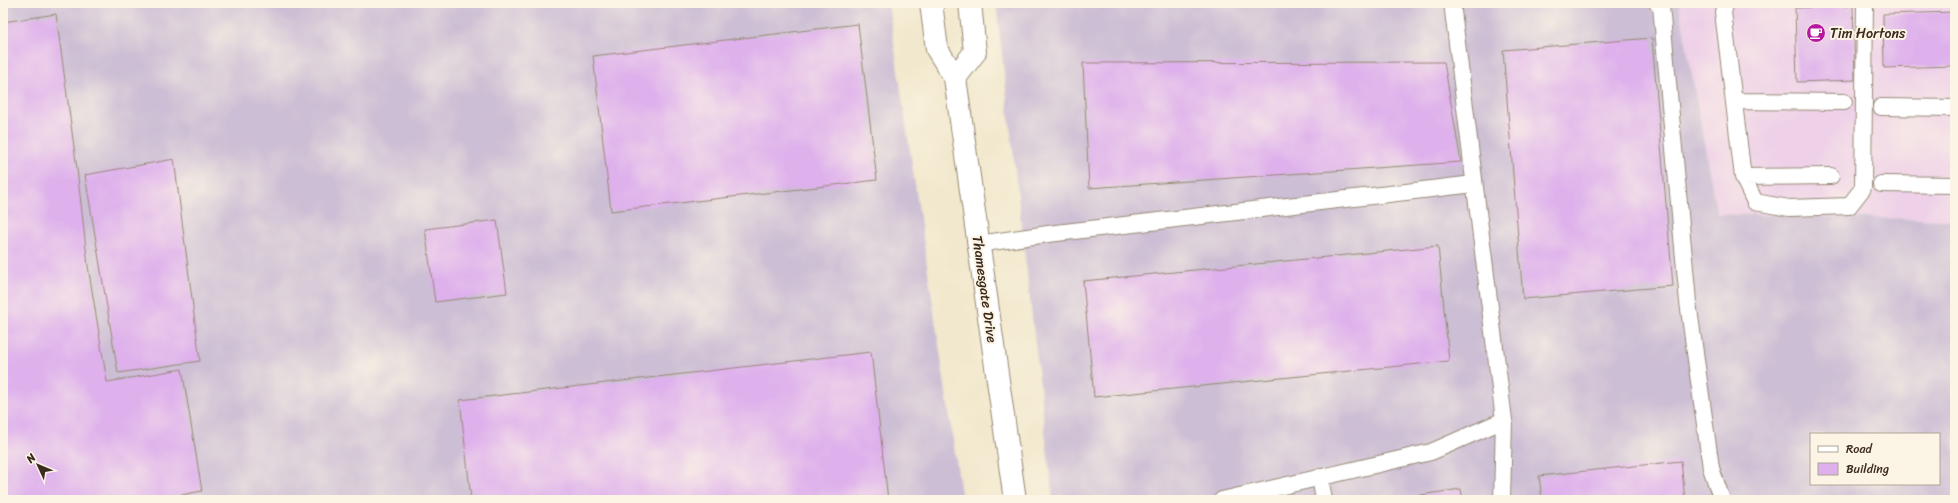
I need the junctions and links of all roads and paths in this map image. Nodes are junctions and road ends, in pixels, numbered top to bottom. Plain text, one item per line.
1 (931, 3) edge
2 (970, 3) edge
3 (1452, 3) edge
4 (1657, 3) edge
5 (1726, 3) edge
6 (1865, 3) edge
7 (955, 78) junction
8 (1734, 101) junction
9 (1844, 102) dead end
10 (1881, 107) dead end
11 (1955, 108) edge
12 (1831, 176) dead end
13 (1743, 177) junction
14 (1474, 184) junction
15 (1881, 184) dead end
16 (1955, 185) edge
17 (978, 244) junction
18 (1504, 420) junction
19 (1320, 477) junction
20 (1015, 500) edge
21 (1222, 500) edge
22 (1324, 500) edge
23 (1502, 500) edge
24 (1722, 500) edge

1 - 7 street, Thamesgate Drive
2 - 7 street
3 - 14 lane
4 - 24 lane
5 - 8 lane
6 - 13 lane
7 - 17 street, Thamesgate Drive
8 - 9 lane
8 - 13 lane
10 - 11 lane
12 - 13 lane
14 - 17 lane
14 - 18 lane
15 - 16 lane
17 - 20 street, Thamesgate Drive
18 - 19 lane
18 - 23 lane
19 - 21 lane
19 - 22 lane

